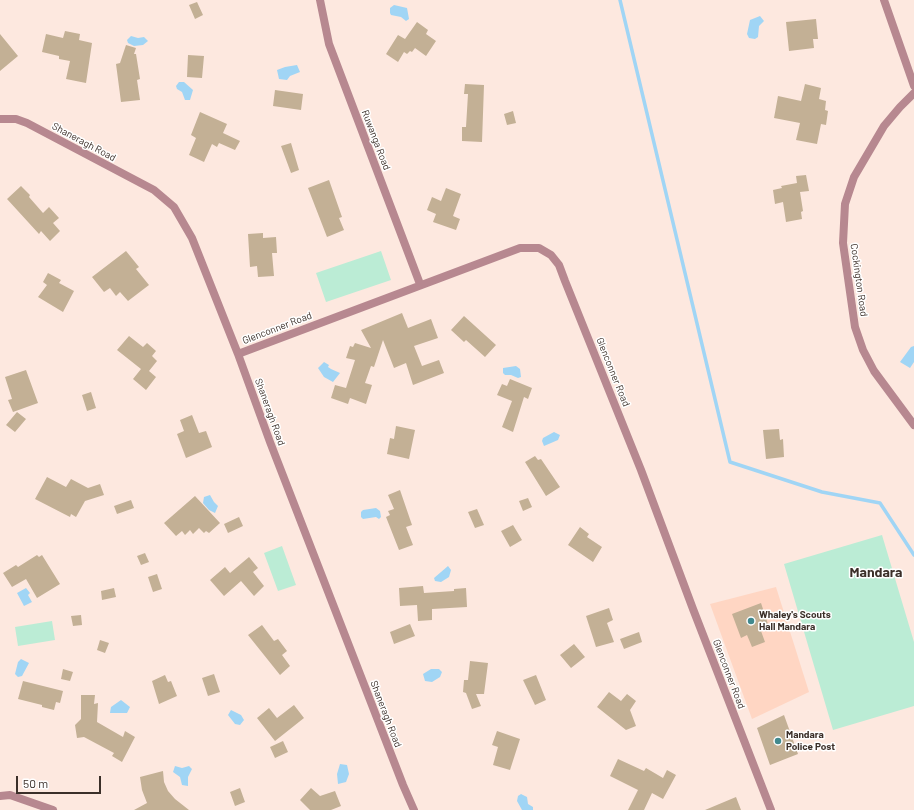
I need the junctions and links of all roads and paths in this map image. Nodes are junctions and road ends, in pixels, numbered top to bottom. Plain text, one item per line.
1 (320, 0) edge
2 (884, 0) edge
3 (914, 86) edge
4 (914, 93) edge
5 (0, 119) edge
6 (420, 284) junction
7 (238, 354) junction
8 (914, 425) edge
9 (0, 796) edge
10 (53, 810) edge
11 (414, 810) edge
12 (771, 810) edge

1 - 6 street, Ruwanga Road
2 - 3 street
4 - 8 street, Cockington Road
5 - 7 street, Shaneragh Road
6 - 7 street, Glenconner Road
6 - 12 street, Glenconner Road
7 - 11 street, Shaneragh Road
9 - 10 street

